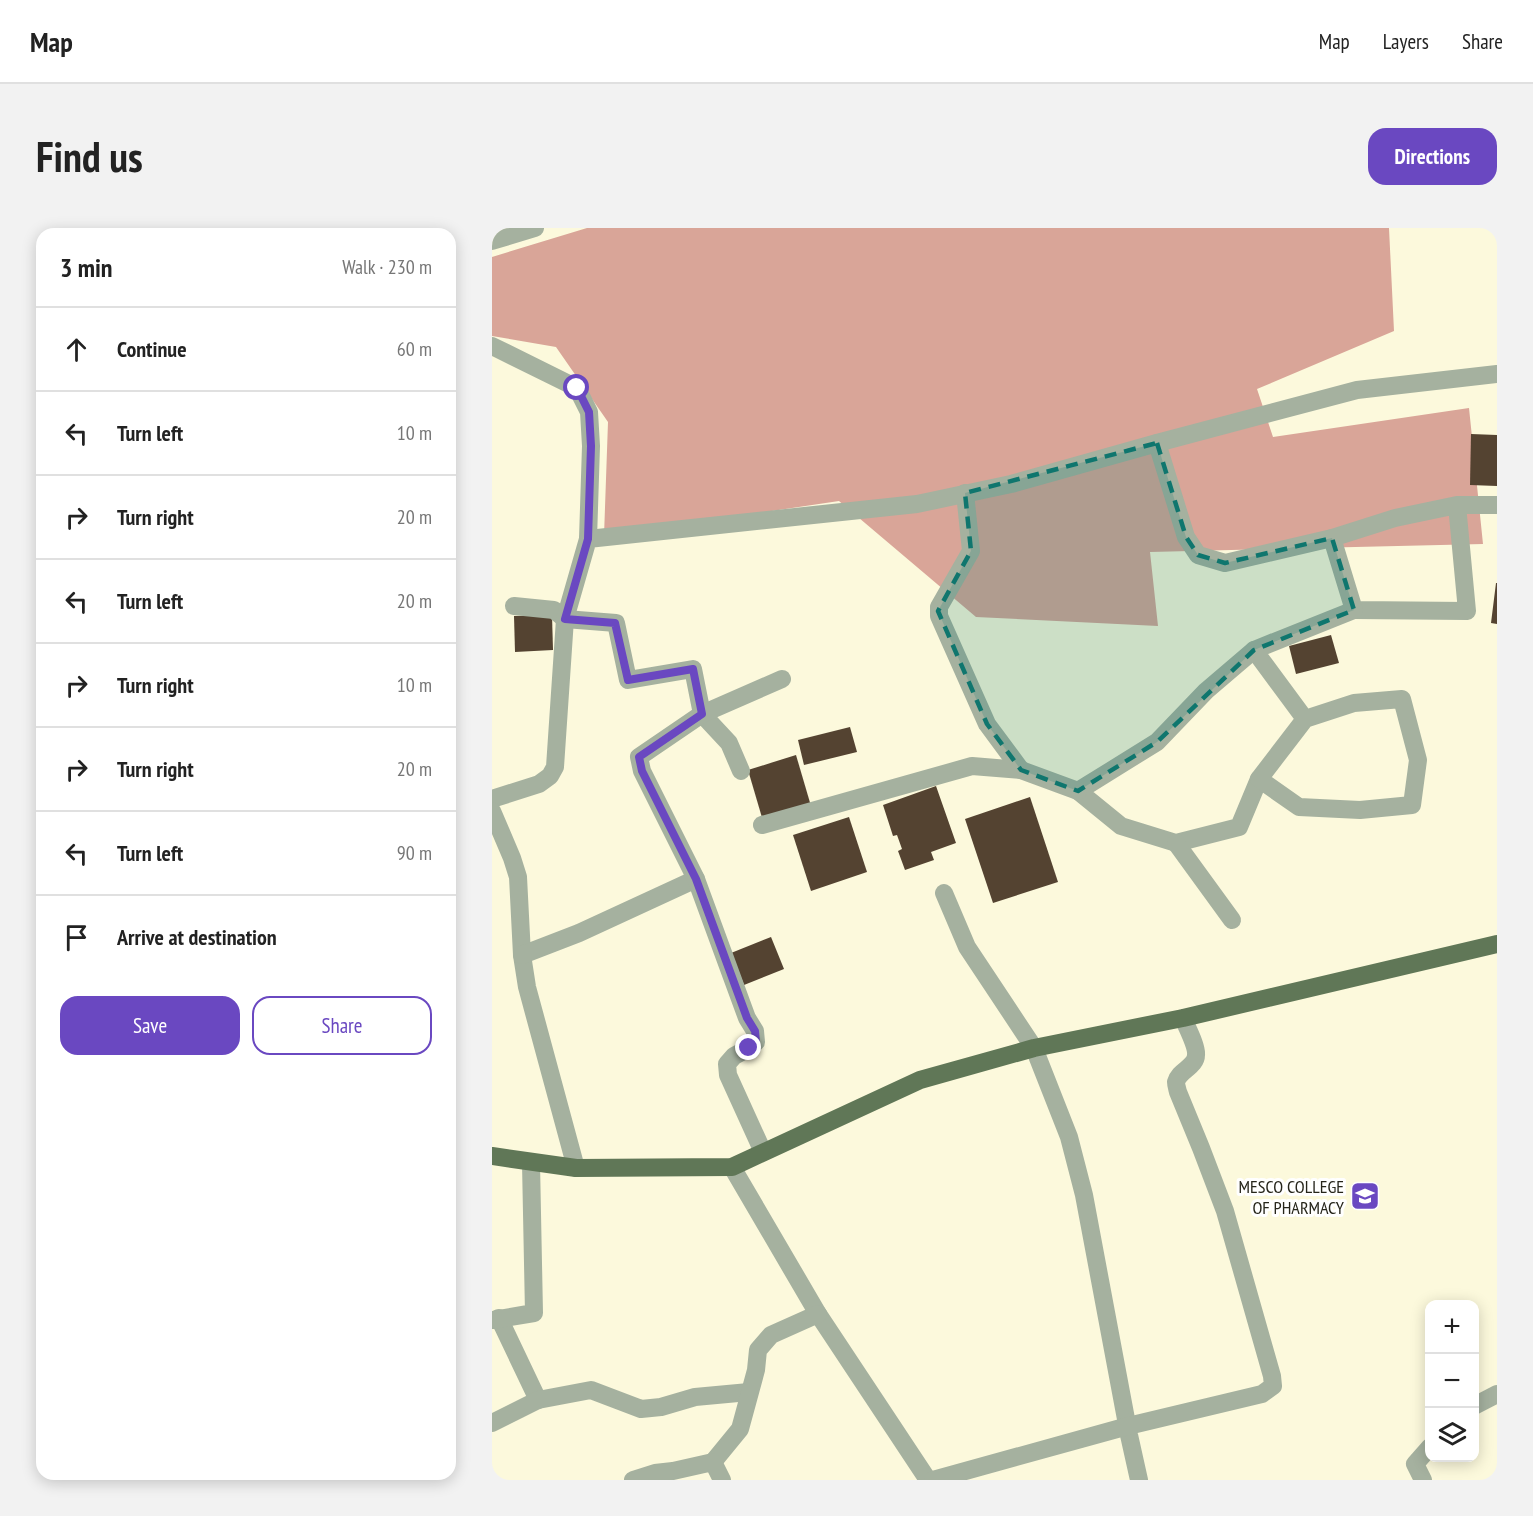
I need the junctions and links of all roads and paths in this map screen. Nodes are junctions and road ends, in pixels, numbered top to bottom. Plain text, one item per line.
1 (535, 228) edge
2 (492, 241) edge
3 (492, 346) edge
4 (1497, 374) edge
5 (1157, 442) junction
6 (965, 493) junction
7 (1497, 504) edge
8 (1456, 505) junction
9 (1332, 538) junction
10 (588, 539) junction
11 (514, 606) dead end
12 (1354, 610) junction
13 (565, 619) junction
14 (1254, 650) junction
15 (782, 679) dead end
16 (702, 714) junction
17 (1305, 719) junction
18 (1021, 770) junction
19 (741, 771) dead end
20 (1259, 779) junction
21 (1078, 791) junction
22 (492, 799) edge
23 (492, 811) edge
24 (762, 825) dead end
25 (1176, 843) junction
26 (696, 879) junction
27 (944, 893) dead end
28 (1233, 920) dead end
29 (1497, 944) edge
30 (522, 955) junction
31 (1183, 1018) junction
32 (1034, 1048) junction
33 (763, 1152) junction
34 (492, 1156) edge
35 (531, 1163) junction
36 (732, 1167) junction
37 (576, 1168) junction
38 (819, 1314) junction
39 (496, 1319) edge
40 (749, 1392) junction
41 (1497, 1394) edge
42 (538, 1400) junction
43 (1479, 1403) edge
44 (492, 1423) edge
45 (1128, 1426) junction
46 (1425, 1453) edge
47 (713, 1462) junction
48 (633, 1480) edge
49 (722, 1480) edge
50 (928, 1480) edge
51 (933, 1480) edge
52 (1139, 1480) edge
53 (1423, 1480) edge

1 - 2 street
3 - 10 street
4 - 5 street
5 - 6 street
5 - 9 street
6 - 10 street
6 - 18 street
7 - 8 street
8 - 9 street
8 - 12 street
9 - 12 street
10 - 13 street
11 - 13 street
12 - 14 street
13 - 16 street
13 - 22 street
14 - 17 street
14 - 21 street
15 - 16 street
16 - 19 street
16 - 26 street
17 - 20 street
17 - 20 street
18 - 21 street
18 - 24 street
20 - 25 street
21 - 25 street
23 - 30 street
25 - 28 street
26 - 30 street
26 - 33 street
27 - 32 street
29 - 31 main road
30 - 37 street
31 - 32 main road
31 - 45 street
32 - 33 main road
32 - 45 street
33 - 36 main road
34 - 35 main road
35 - 37 main road
35 - 39 street
36 - 37 main road
36 - 38 street
38 - 40 street
38 - 50 street
39 - 42 street
40 - 42 street
40 - 47 street
41 - 43 street
42 - 44 street
45 - 51 street
45 - 52 street
46 - 53 street
47 - 48 street
47 - 49 street

